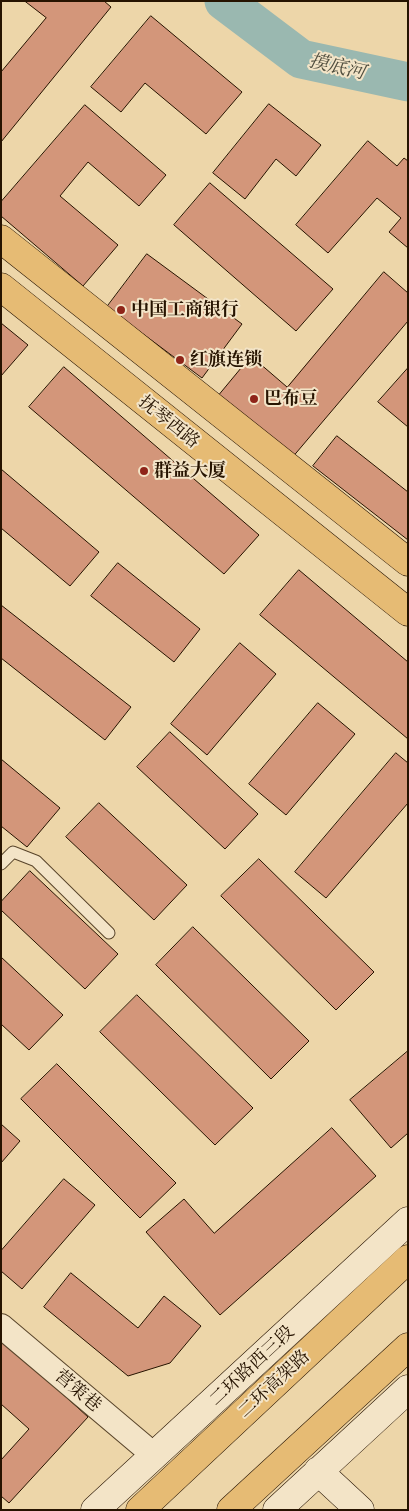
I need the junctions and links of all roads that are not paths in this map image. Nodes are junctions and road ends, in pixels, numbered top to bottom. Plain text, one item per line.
1 (1, 238) edge
2 (1, 287) edge
3 (408, 562) edge
4 (408, 612) edge
5 (1, 864) edge
6 (109, 933) dead end
7 (408, 1221) edge
8 (408, 1259) edge
9 (1, 1326) edge
10 (408, 1346) edge
11 (408, 1389) edge
12 (155, 1456) junction
13 (318, 1471) junction
14 (95, 1510) edge
15 (140, 1510) edge
16 (231, 1510) edge
17 (277, 1510) edge
18 (360, 1510) edge

1 - 3 main road
2 - 4 main road, 抚琴西路
5 - 6 lane
7 - 12 main road, 二环路西三段
8 - 15 main road, 二环高架路
9 - 12 street, 营策巷
10 - 16 main road
11 - 13 main road
12 - 14 main road, 二环路西三段
13 - 17 main road
13 - 18 main road

